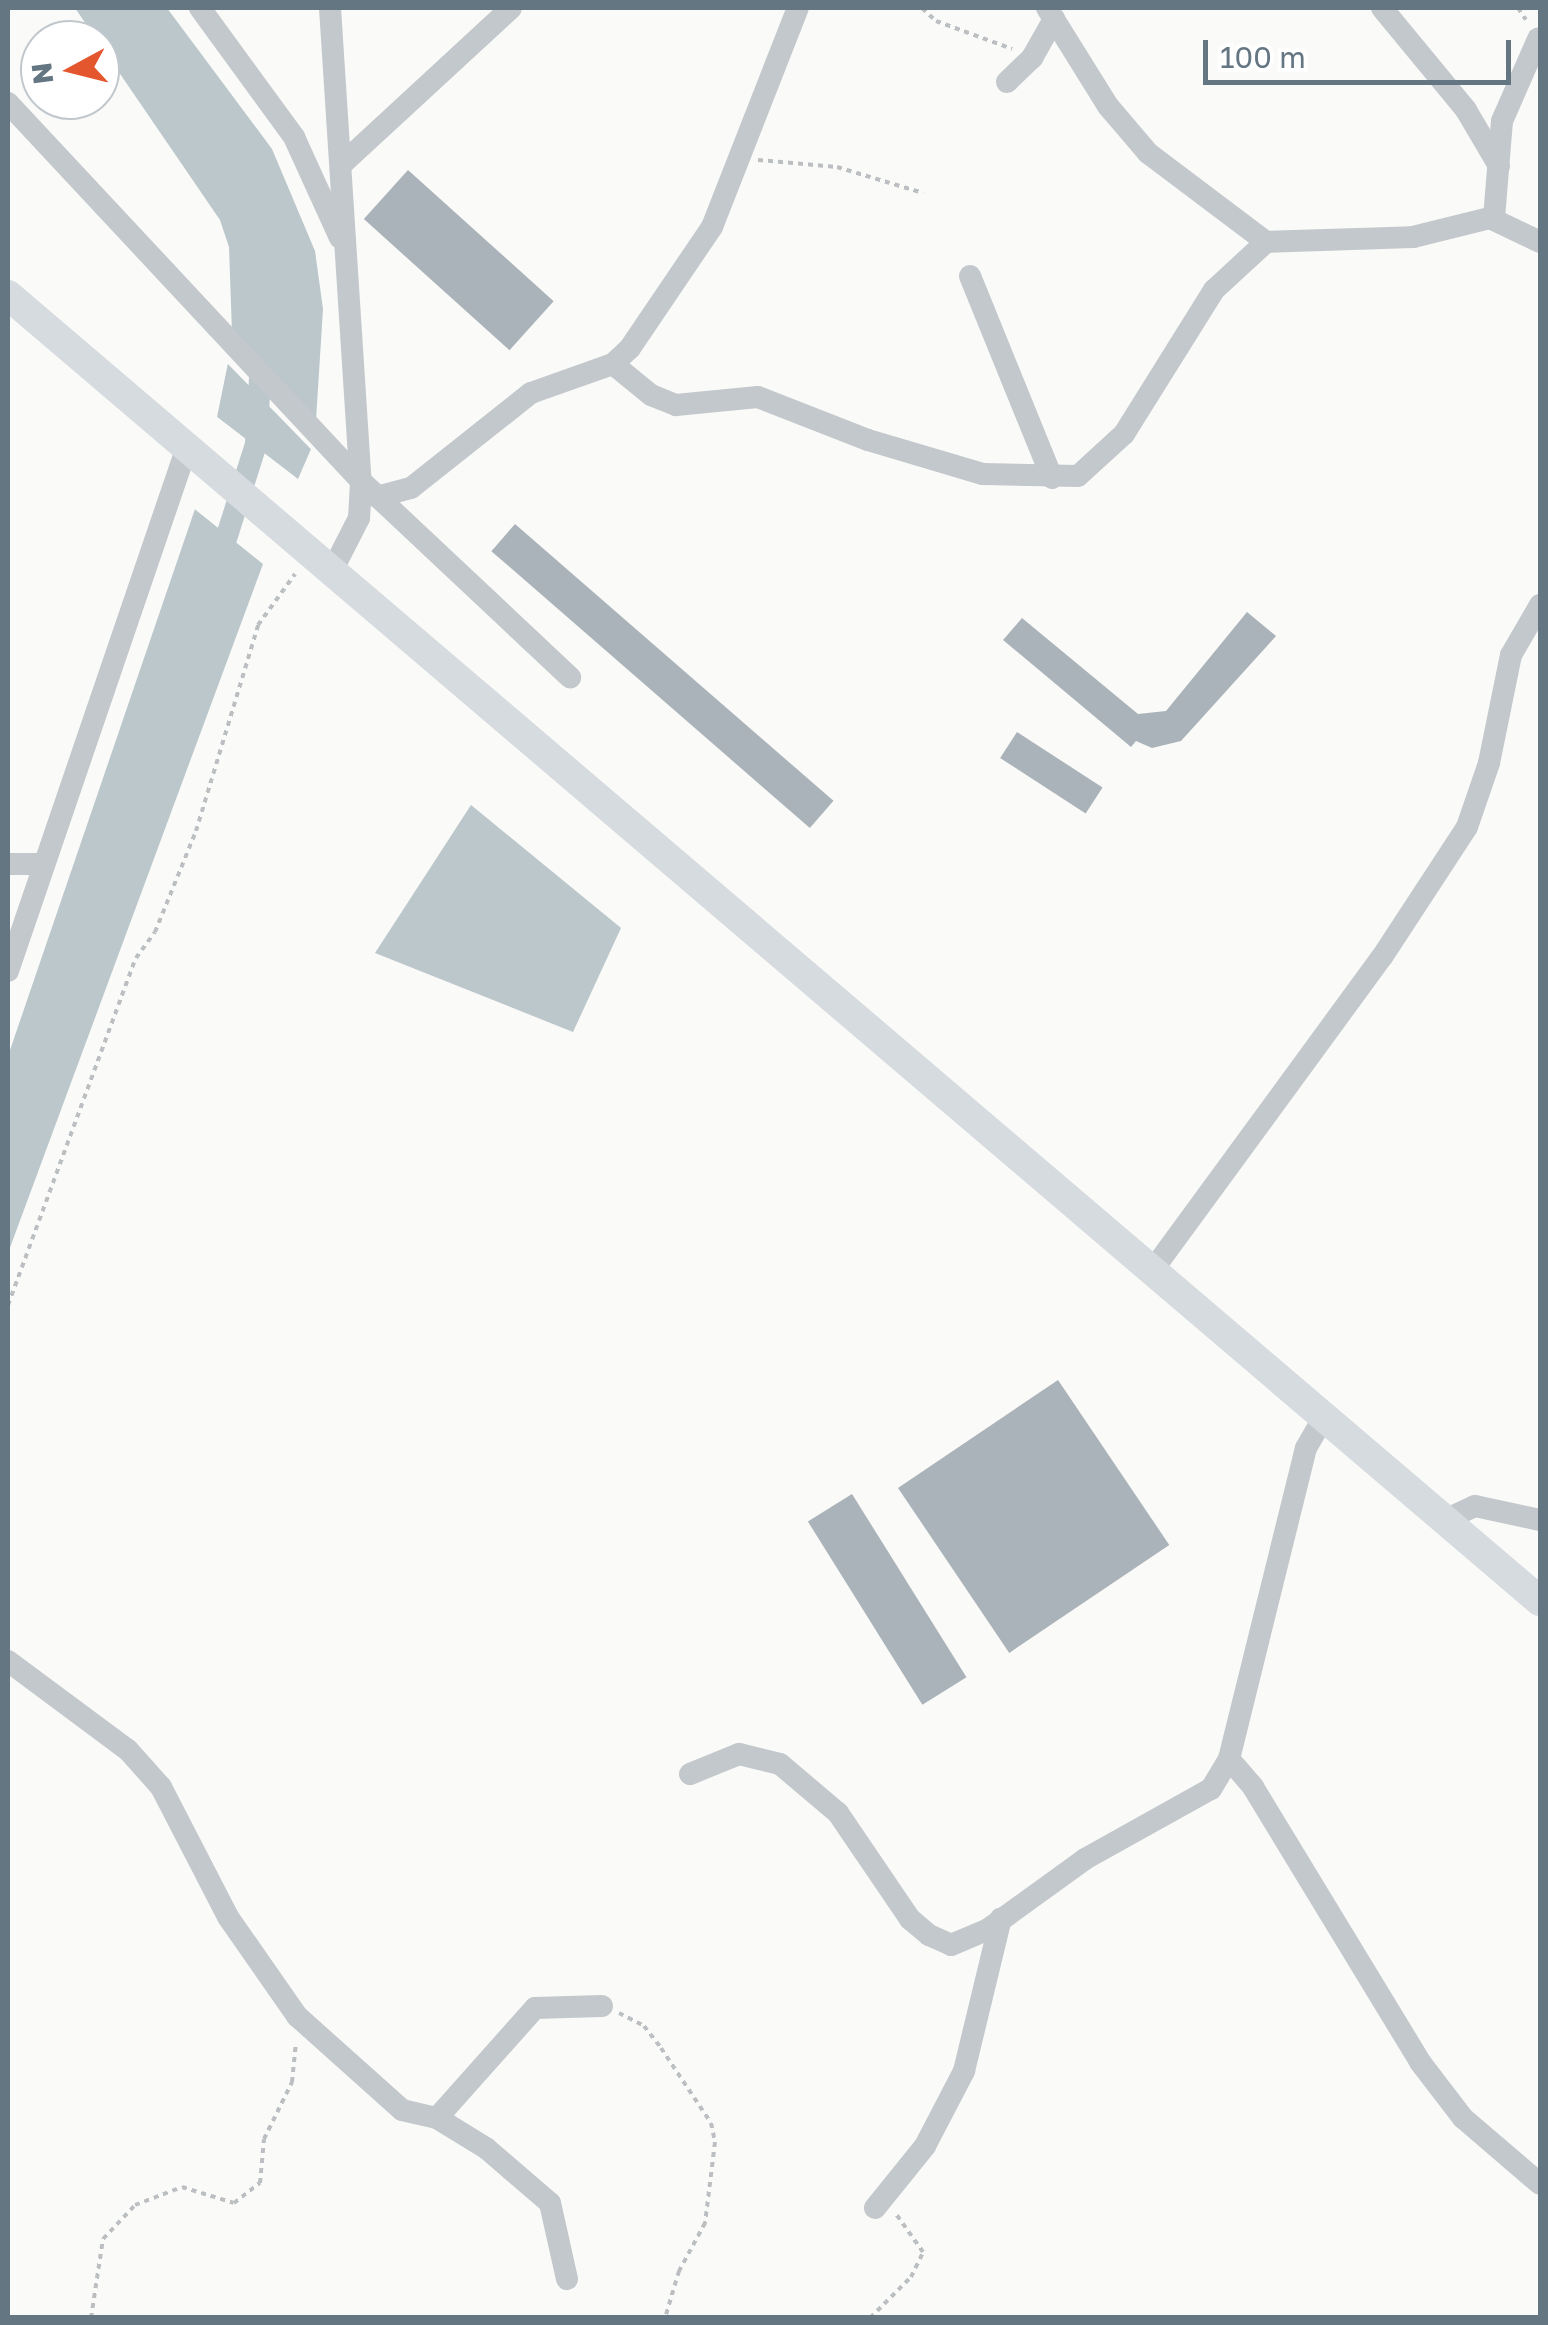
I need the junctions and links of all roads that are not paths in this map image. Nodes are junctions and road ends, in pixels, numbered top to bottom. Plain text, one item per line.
1 (200, 8) edge
2 (330, 8) edge
3 (511, 8) edge
4 (798, 8) edge
5 (1382, 8) edge
6 (1050, 13) edge
7 (1538, 39) edge
8 (1007, 82) dead end
9 (8, 103) edge
10 (341, 165) junction
11 (1499, 166) junction
12 (1494, 218) junction
13 (1266, 242) junction
14 (1540, 242) edge
15 (346, 252) junction
16 (970, 276) dead end
17 (8, 295) edge
18 (613, 364) junction
19 (186, 450) junction
20 (1052, 478) junction
21 (369, 489) junction
22 (321, 564) junction
23 (1540, 605) edge
24 (570, 677) dead end
25 (8, 864) edge
26 (44, 864) junction
27 (8, 970) edge
28 (1152, 1271) junction
29 (1324, 1418) junction
30 (1445, 1520) junction
31 (1540, 1520) edge
32 (1540, 1601) edge
33 (8, 1661) edge
34 (1229, 1759) junction
35 (690, 1774) dead end
36 (1001, 1918) junction
37 (602, 2006) road end
38 (437, 2118) junction
39 (1540, 2184) edge
40 (880, 2204) road end
41 (566, 2279) dead end

1 - 15 street
2 - 10 street
3 - 10 street
4 - 18 street
5 - 11 street
6 - 8 street
6 - 13 street
7 - 11 street
9 - 21 street
10 - 15 street
11 - 12 street
12 - 13 street
12 - 14 street
13 - 20 street
15 - 21 street
16 - 20 street
17 - 19 main road
18 - 20 street
18 - 21 street
19 - 22 main road
19 - 26 street
21 - 22 street
21 - 24 street
22 - 28 main road
23 - 28 street
25 - 26 street
26 - 27 street
28 - 29 main road
29 - 30 main road
29 - 34 street
30 - 31 street
30 - 32 main road
33 - 38 street
34 - 36 street
34 - 39 street
35 - 36 street
36 - 40 street
37 - 38 street
38 - 41 street

